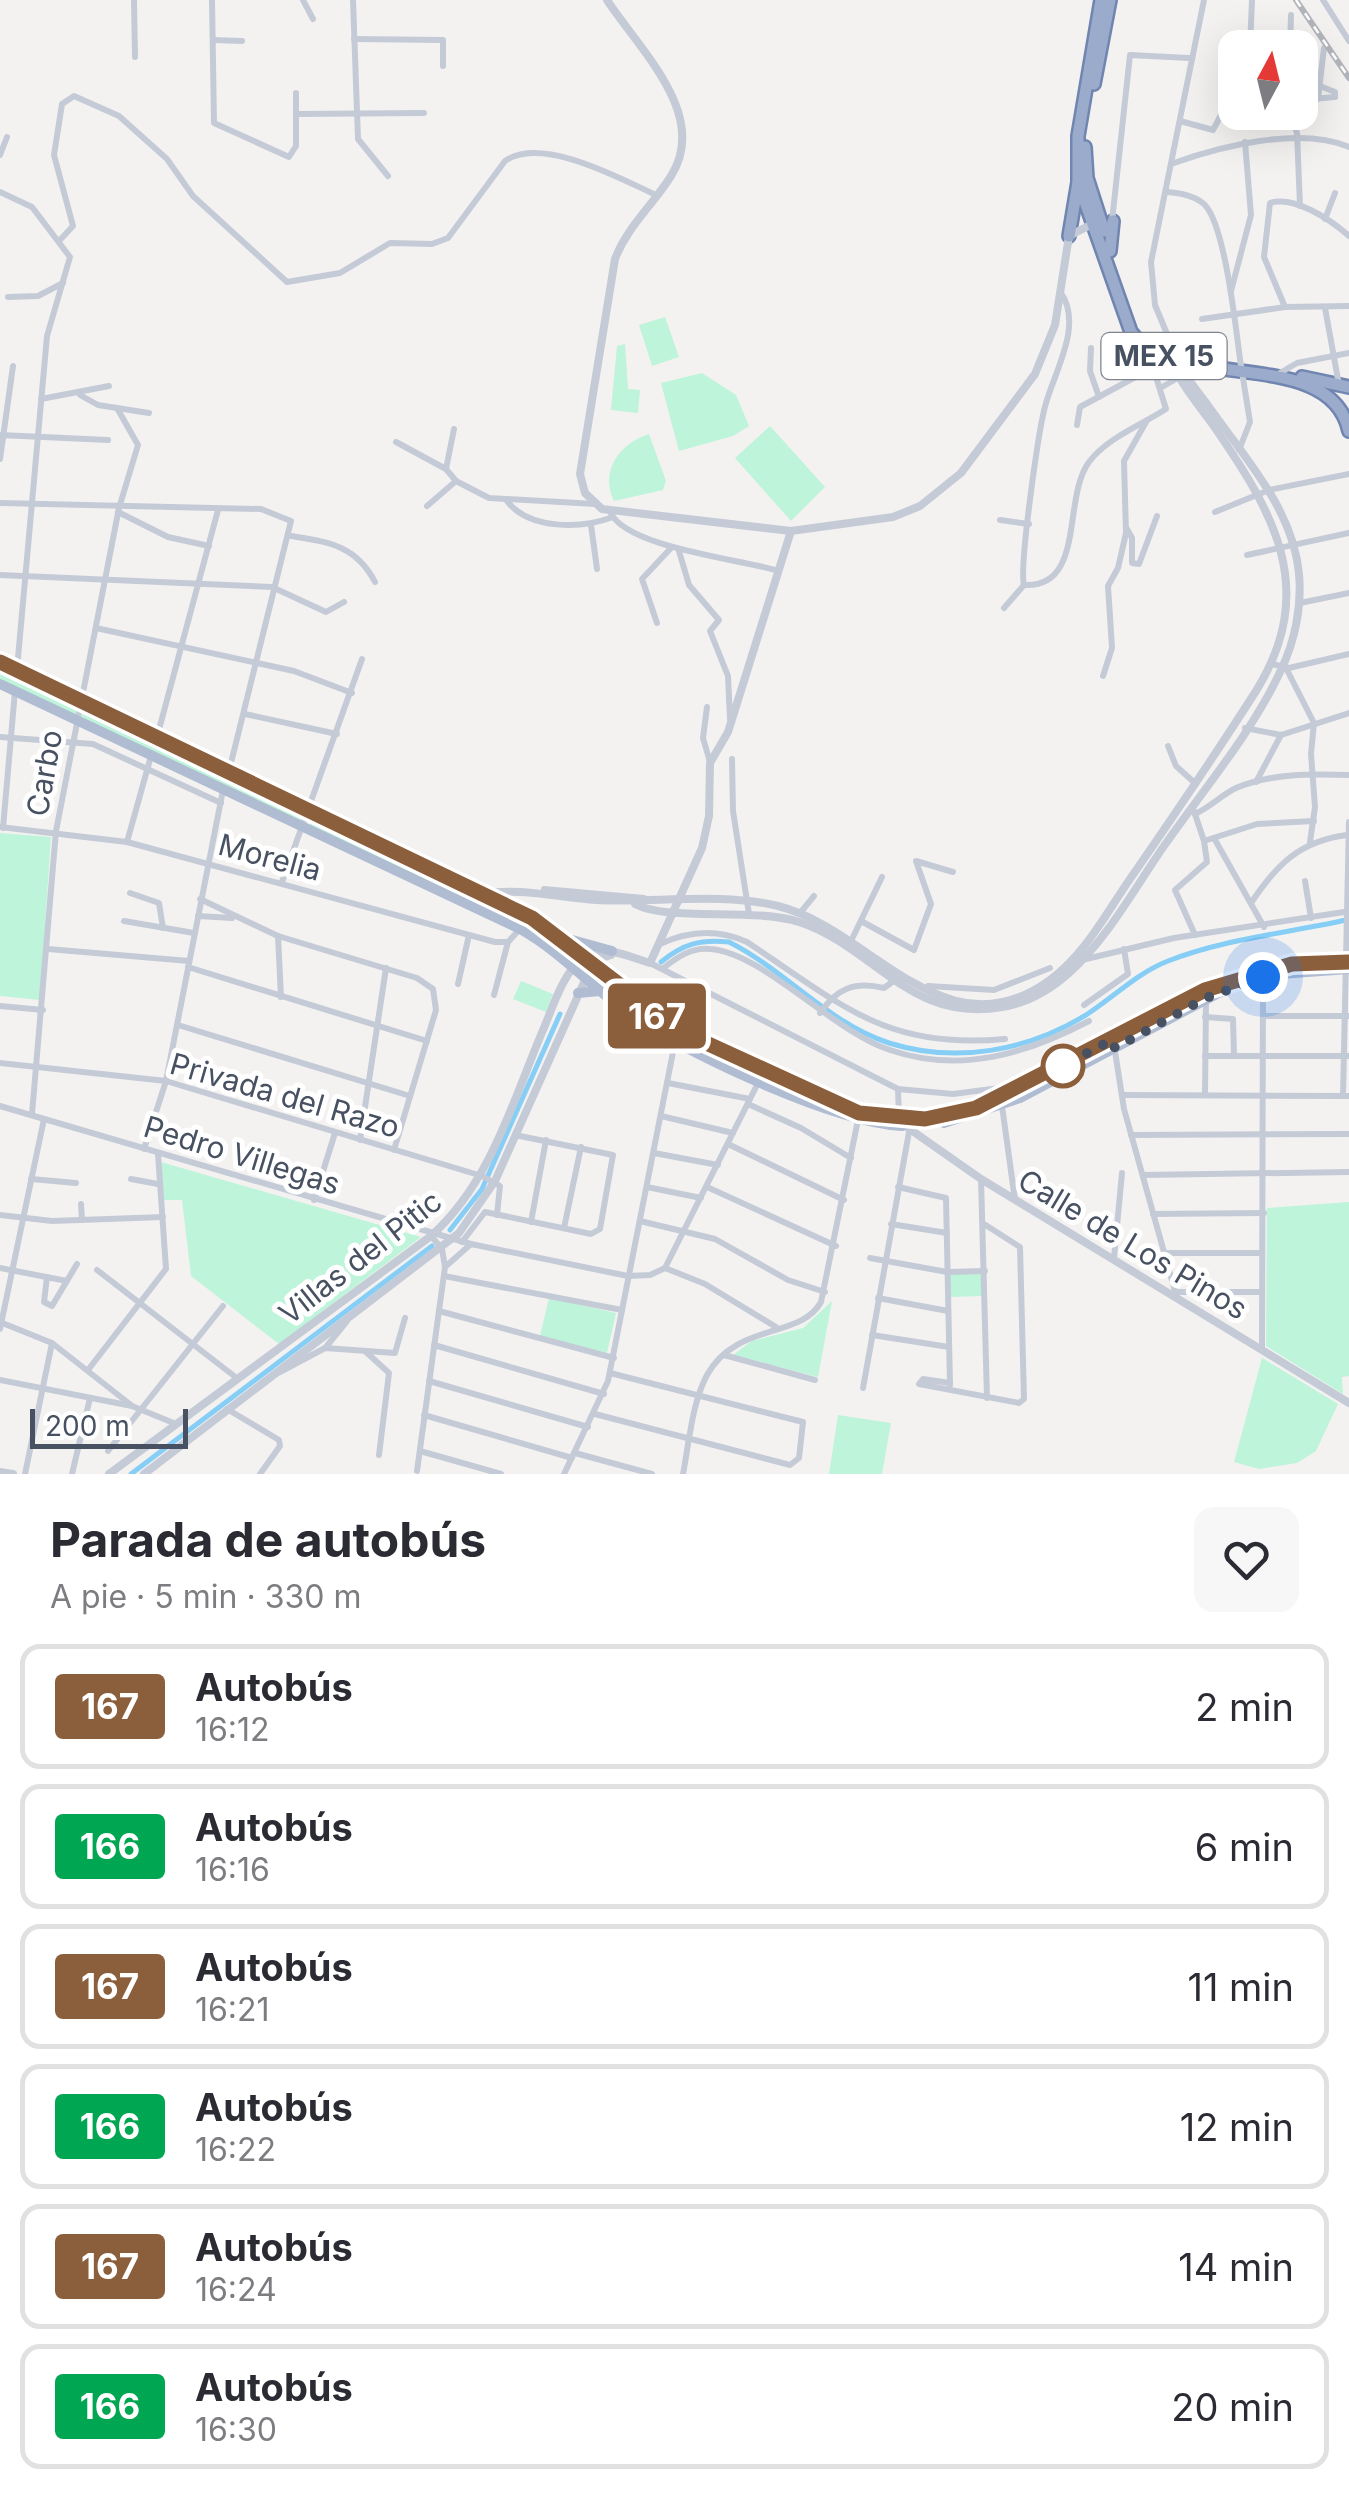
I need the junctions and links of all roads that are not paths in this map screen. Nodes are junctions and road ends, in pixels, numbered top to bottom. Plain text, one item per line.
1 (134, 0) edge
2 (212, 0) edge
3 (304, 0) edge
4 (353, 0) edge
5 (607, 0) edge
6 (1101, 0) edge
7 (1110, 0) edge
8 (1204, 0) edge
9 (1252, 0) edge
10 (1323, 0) edge
11 (1292, 15) dead end
12 (313, 18) dead end
13 (1251, 30) edge
14 (1291, 30) edge
15 (354, 39) junction
16 (212, 40) junction
17 (1349, 41) edge
18 (242, 42) dead end
19 (1324, 48) dead end
20 (135, 58) dead end
21 (1190, 58) junction
22 (443, 66) dead end
23 (1318, 86) joint
24 (296, 93) dead end
25 (1318, 99) edge
26 (357, 113) junction
27 (424, 113) dead end
28 (297, 114) junction
29 (1180, 120) junction
30 (1218, 121) edge
31 (1295, 130) edge
32 (7, 136) dead end
33 (1298, 141) junction
34 (1245, 142) junction
35 (1349, 147) edge
36 (0, 154) edge
37 (1174, 163) junction
38 (388, 176) dead end
39 (1078, 182) junction
40 (0, 192) edge
41 (1168, 192) junction
42 (1335, 193) dead end
43 (656, 196) junction
44 (1300, 206) junction
45 (1325, 219) junction
46 (1102, 222) junction
47 (1069, 236) junction
48 (1349, 236) edge
49 (60, 240) junction
50 (62, 286) junction
51 (1230, 292) junction
52 (1061, 293) junction
53 (8, 297) dead end
54 (1349, 306) edge
55 (1285, 307) junction
56 (1325, 308) junction
57 (1233, 317) junction
58 (1202, 319) dead end
59 (1092, 348) dead end
60 (1148, 348) junction
61 (1172, 353) junction
62 (1349, 353) edge
63 (1334, 356) junction
64 (1197, 364) junction
65 (13, 366) dead end
66 (1154, 366) junction
67 (1242, 369) junction
68 (1280, 373) junction
69 (1182, 375) junction
70 (1317, 385) junction
71 (109, 386) dead end
72 (1344, 386) edge
73 (1162, 387) junction
74 (80, 395) junction
75 (1099, 396) junction
76 (41, 399) junction
77 (117, 408) junction
78 (149, 413) dead end
79 (1347, 415) edge
80 (1146, 421) junction
81 (1077, 426) dead end
82 (454, 429) dead end
83 (1349, 431) edge
84 (1, 435) edge
85 (36, 436) junction
86 (108, 440) dead end
87 (396, 442) dead end
88 (1238, 451) junction
89 (0, 458) edge
90 (446, 468) junction
91 (1349, 474) edge
92 (456, 481) junction
93 (1264, 492) junction
94 (506, 500) junction
95 (0, 503) edge
96 (30, 504) junction
97 (595, 504) junction
98 (426, 506) dead end
99 (119, 510) junction
100 (218, 510) junction
101 (1215, 512) dead end
102 (612, 514) junction
103 (1157, 516) dead end
104 (1000, 520) dead end
105 (1030, 524) junction
106 (591, 525) junction
107 (1126, 528) junction
108 (791, 531) junction
109 (1349, 533) edge
110 (290, 536) junction
111 (1294, 544) junction
112 (208, 546) junction
113 (1278, 548) junction
114 (676, 550) junction
115 (1247, 555) dead end
116 (597, 569) dead end
117 (779, 571) junction
118 (0, 574) edge
119 (24, 575) junction
120 (106, 579) junction
121 (375, 582) dead end
122 (198, 584) junction
123 (1024, 586) junction
124 (277, 588) junction
125 (1349, 592) edge
126 (344, 602) dead end
127 (1300, 603) junction
128 (1004, 608) dead end
129 (657, 623) dead end
130 (96, 628) junction
131 (181, 648) junction
132 (1349, 654) edge
133 (362, 659) dead end
134 (0, 662) edge
135 (256, 664) junction
136 (1272, 664) junction
137 (1284, 668) junction
138 (17, 670) junction
139 (1103, 676) dead end
140 (0, 684) edge
141 (15, 691) junction
142 (352, 693) junction
143 (81, 701) junction
144 (707, 707) dead end
145 (245, 714) junction
146 (1349, 714) edge
147 (76, 720) junction
148 (730, 722) junction
149 (1314, 723) junction
150 (1246, 728) junction
151 (337, 734) junction
152 (1282, 735) junction
153 (0, 737) edge
154 (12, 737) junction
155 (156, 737) junction
156 (72, 740) junction
157 (110, 742) junction
158 (1168, 746) dead end
159 (732, 760) dead end
160 (150, 762) junction
161 (710, 764) junction
162 (229, 772) junction
163 (1313, 774) junction
164 (1349, 774) edge
165 (1256, 782) junction
166 (1196, 784) junction
167 (224, 790) junction
168 (220, 803) junction
169 (310, 811) junction
170 (1194, 811) junction
171 (1314, 820) junction
172 (1349, 822) edge
173 (2, 828) edge
174 (302, 830) junction
175 (56, 831) junction
176 (1348, 834) edge
177 (1214, 838) junction
178 (1204, 841) junction
179 (127, 842) junction
180 (1310, 842) junction
181 (207, 863) junction
182 (952, 872) dead end
183 (1141, 872) junction
184 (882, 877) dead end
185 (282, 882) junction
186 (1305, 882) dead end
187 (544, 889) dead end
188 (130, 893) dead end
189 (483, 894) junction
190 (814, 896) dead end
191 (200, 899) junction
192 (1347, 900) edge
193 (749, 901) junction
194 (631, 902) junction
195 (655, 902) junction
196 (1251, 903) junction
197 (676, 907) junction
198 (1344, 912) junction
199 (800, 913) junction
200 (749, 914) junction
201 (198, 916) junction
202 (233, 918) junction
203 (1311, 918) junction
204 (124, 921) dead end
205 (861, 921) junction
206 (1264, 927) junction
207 (162, 928) junction
208 (520, 929) junction
209 (194, 933) junction
210 (469, 935) junction
211 (1195, 935) junction
212 (278, 936) junction
213 (563, 937) junction
214 (851, 941) junction
215 (508, 942) junction
216 (658, 944) junction
217 (48, 949) junction
218 (1124, 949) junction
219 (616, 953) junction
220 (1082, 960) junction
221 (589, 961) junction
222 (650, 963) junction
223 (189, 964) junction
224 (1347, 966) edge
225 (386, 968) junction
226 (574, 968) junction
227 (1050, 968) dead end
228 (662, 969) junction
229 (1263, 974) junction
230 (586, 978) junction
231 (897, 980) junction
232 (458, 984) dead end
233 (912, 985) junction
234 (600, 990) junction
235 (578, 993) junction
236 (1205, 994) junction
237 (494, 995) dead end
238 (280, 996) junction
239 (633, 998) junction
240 (830, 998) junction
241 (554, 1003) junction
242 (0, 1006) edge
243 (1084, 1006) dead end
244 (43, 1010) junction
245 (570, 1010) junction
246 (625, 1010) junction
247 (820, 1013) junction
248 (1265, 1016) junction
249 (1346, 1016) edge
250 (1206, 1017) junction
251 (1089, 1022) dead end
252 (178, 1025) junction
253 (378, 1026) junction
254 (1005, 1039) dead end
255 (676, 1040) junction
256 (427, 1041) junction
257 (1114, 1044) junction
258 (1205, 1056) junction
259 (1234, 1056) junction
260 (1264, 1056) junction
261 (1346, 1056) edge
262 (0, 1063) edge
263 (36, 1066) junction
264 (761, 1076) junction
265 (166, 1081) junction
266 (369, 1083) junction
267 (668, 1083) junction
268 (1020, 1088) junction
269 (898, 1089) junction
270 (1122, 1095) junction
271 (1205, 1095) junction
272 (1264, 1095) junction
273 (410, 1096) junction
274 (1346, 1096) edge
275 (749, 1102) junction
276 (0, 1106) edge
277 (1002, 1106) junction
278 (32, 1114) junction
279 (662, 1116) junction
280 (859, 1117) junction
281 (44, 1119) junction
282 (904, 1126) junction
283 (335, 1133) junction
284 (734, 1133) junction
285 (1263, 1134) junction
286 (1349, 1134) edge
287 (516, 1135) junction
288 (1130, 1135) junction
289 (360, 1140) junction
290 (546, 1140) junction
291 (728, 1144) junction
292 (581, 1148) junction
293 (144, 1149) junction
294 (394, 1150) junction
295 (654, 1153) junction
296 (158, 1154) junction
297 (851, 1158) junction
298 (718, 1165) junction
299 (1349, 1172) edge
300 (1122, 1173) dead end
301 (1143, 1174) junction
302 (1264, 1174) junction
303 (482, 1176) junction
304 (982, 1179) junction
305 (31, 1180) junction
306 (132, 1180) dead end
307 (495, 1181) junction
308 (76, 1184) dead end
309 (158, 1184) junction
310 (707, 1187) junction
311 (898, 1187) junction
312 (647, 1188) junction
313 (701, 1198) junction
314 (314, 1200) junction
315 (844, 1200) junction
316 (1015, 1200) junction
317 (82, 1204) dead end
318 (1264, 1213) junction
319 (0, 1214) edge
320 (497, 1214) junction
321 (1153, 1214) junction
322 (162, 1217) junction
323 (23, 1220) junction
324 (82, 1220) junction
325 (640, 1221) junction
326 (531, 1222) junction
327 (892, 1224) junction
328 (984, 1224) junction
329 (564, 1228) junction
330 (686, 1231) junction
331 (947, 1233) junction
332 (431, 1236) junction
333 (457, 1242) junction
334 (471, 1244) junction
335 (836, 1246) junction
336 (442, 1249) junction
337 (1164, 1252) junction
338 (1262, 1253) junction
339 (870, 1258) dead end
340 (1114, 1258) junction
341 (884, 1260) junction
342 (77, 1264) dead end
343 (445, 1266) junction
344 (0, 1268) edge
345 (666, 1268) junction
346 (13, 1270) junction
347 (97, 1270) dead end
348 (985, 1271) junction
349 (947, 1272) junction
350 (444, 1276) junction
351 (628, 1276) junction
352 (47, 1277) junction
353 (68, 1282) junction
354 (825, 1292) junction
355 (1262, 1292) junction
356 (1176, 1294) junction
357 (878, 1298) junction
358 (142, 1303) junction
359 (223, 1306) dead end
360 (622, 1310) junction
361 (439, 1311) junction
362 (948, 1311) junction
363 (405, 1318) dead end
364 (347, 1321) junction
365 (0, 1324) edge
366 (777, 1328) junction
367 (872, 1335) junction
368 (52, 1343) junction
369 (193, 1344) junction
370 (434, 1345) junction
371 (949, 1347) junction
372 (326, 1348) junction
373 (1262, 1348) junction
374 (365, 1351) junction
375 (723, 1355) junction
376 (614, 1358) junction
377 (88, 1370) junction
378 (278, 1372) junction
379 (610, 1372) junction
380 (0, 1380) edge
381 (238, 1380) junction
382 (429, 1380) junction
383 (815, 1380) dead end
384 (863, 1388) dead end
385 (43, 1390) junction
386 (604, 1394) junction
387 (700, 1396) junction
388 (90, 1398) junction
389 (987, 1398) junction
390 (1349, 1403) edge
391 (132, 1406) junction
392 (227, 1409) junction
393 (142, 1413) junction
394 (595, 1414) junction
395 (424, 1415) junction
396 (177, 1425) junction
397 (588, 1427) junction
398 (690, 1439) junction
399 (108, 1451) dead end
400 (420, 1451) junction
401 (379, 1455) dead end
402 (573, 1456) junction
403 (417, 1471) dead end
404 (0, 1472) edge
405 (13, 1474) edge
406 (25, 1474) edge
407 (72, 1474) edge
408 (109, 1474) edge
409 (144, 1474) edge
410 (260, 1474) edge
411 (502, 1474) edge
412 (564, 1474) edge
413 (652, 1474) edge
414 (683, 1474) edge

1 - 20 street
2 - 16 street
3 - 12 street
4 - 15 street
5 - 43 street
6 - 39 highway, MEX 15
7 - 46 highway, MEX 15
8 - 21 street
9 - 13 street
10 - 17 street
11 - 14 street
15 - 22 street
15 - 26 street
16 - 18 street
16 - 28 street
19 - 23 street
21 - 29 street
21 - 46 street
23 - 25 street
24 - 28 street
26 - 27 street
26 - 28 street
26 - 38 street
29 - 30 street
29 - 37 street
31 - 33 street
32 - 36 street
33 - 34 street
33 - 35 street
33 - 44 street
34 - 37 street
34 - 51 street
37 - 41 street
39 - 46 highway, MEX 15
39 - 47 highway
40 - 49 street
41 - 51 street
41 - 61 street
42 - 45 street
43 - 49 street
43 - 97 street
44 - 45 street
44 - 55 street
45 - 48 street
46 - 47 street
46 - 60 highway, MEX 15
46 - 61 highway, MEX 15
47 - 52 street
49 - 50 street
50 - 53 street
50 - 76 street
51 - 57 street
52 - 105 street
52 - 108 street
54 - 56 street
55 - 56 street
55 - 57 street
56 - 63 street
57 - 58 street
57 - 67 street
59 - 75 street
60 - 61 highway, MEX 15
60 - 66 street
61 - 64 highway, MEX 15
61 - 67 highway, MEX 15
61 - 69 street
62 - 63 street
63 - 68 street
63 - 72 street
64 - 67 highway, MEX 15
64 - 69 street
65 - 84 street
66 - 73 street
66 - 75 street
67 - 68 highway, MEX 15
67 - 70 highway, MEX 15
67 - 88 street
68 - 70 highway, MEX 15
69 - 73 street
69 - 88 street
69 - 93 street
70 - 72 highway, MEX 15
70 - 79 highway, MEX 15
71 - 74 street
73 - 80 street
74 - 76 street
74 - 77 street
75 - 81 street
76 - 85 street
77 - 78 street
77 - 99 street, Carbo
79 - 83 highway, MEX 15
80 - 107 street
80 - 123 street
82 - 90 street
84 - 85 street
84 - 89 street
85 - 86 street
85 - 96 street
87 - 90 street
88 - 93 street
90 - 92 street
91 - 93 street
92 - 94 street
92 - 98 street
93 - 101 street
93 - 111 street
93 - 113 street
94 - 97 street
94 - 106 street
95 - 96 street
96 - 99 street
96 - 119 street
97 - 102 street
99 - 100 street
99 - 112 street
99 - 120 street, Carbo
100 - 110 street
100 - 112 street
102 - 106 street
102 - 108 street
102 - 114 street
103 - 107 street
104 - 105 street
105 - 123 street
106 - 116 street
107 - 139 street
108 - 117 street
109 - 111 street
110 - 121 street
110 - 124 street
111 - 113 street
111 - 127 street
112 - 122 street
113 - 115 street
113 - 136 street
114 - 117 street
114 - 129 street
114 - 148 street
117 - 148 street
118 - 119 street
119 - 120 street
119 - 138 street
120 - 122 street
120 - 130 street, Carbo
122 - 124 street
122 - 131 street
123 - 128 street
124 - 126 street
124 - 135 street
125 - 127 street
127 - 137 street
130 - 131 street
130 - 143 street, Carbo
131 - 135 street
131 - 155 street
132 - 137 street
133 - 142 street
134 - 138 main road
135 - 142 street
135 - 145 street
136 - 137 street
136 - 166 street
137 - 149 street
137 - 150 street
138 - 143 main road
140 - 141 main road
141 - 147 main road
141 - 154 street
142 - 151 street
143 - 147 street, Carbo
143 - 155 main road
144 - 161 street
145 - 151 street
145 - 162 street
146 - 149 street
147 - 156 street, Carbo
147 - 157 main road
148 - 161 street
149 - 152 street
149 - 163 street
150 - 152 street
150 - 170 street
151 - 169 street
152 - 165 street
153 - 154 street
154 - 156 street
154 - 173 street
155 - 162 main road
156 - 157 street
156 - 175 street, Carbo
157 - 160 main road
158 - 166 street
159 - 193 street
160 - 167 main road
160 - 168 street
160 - 179 street
161 - 197 street
162 - 169 main road
163 - 164 street
163 - 165 street
163 - 171 street
165 - 170 street
166 - 183 street
167 - 168 street
167 - 174 main road
168 - 181 street
169 - 174 street
169 - 189 main road
170 - 178 street
170 - 183 street
171 - 177 street
171 - 180 street
172 - 176 street
173 - 175 street, Morelia
174 - 185 street
174 - 208 main road
175 - 179 street, Morelia
175 - 217 street, Carbo
176 - 180 street
176 - 192 street
177 - 178 street
177 - 196 street
178 - 211 street
179 - 181 street, Morelia
180 - 196 street
181 - 185 street, Morelia
181 - 191 street
182 - 205 street
183 - 220 street
183 - 233 street
184 - 205 street
185 - 210 street, Morelia
186 - 203 street
187 - 195 street
188 - 207 street
189 - 194 street
189 - 213 main road
190 - 199 street
191 - 201 street
191 - 202 street
192 - 198 street
193 - 197 street
193 - 199 street
193 - 200 street
194 - 195 street
194 - 197 street
195 - 197 street
196 - 206 street
197 - 200 street
197 - 216 street
198 - 203 street
198 - 224 street
199 - 214 street
200 - 231 street
201 - 202 street
201 - 209 street
202 - 212 street
203 - 206 street
204 - 207 street
205 - 214 street
206 - 211 street
207 - 209 street
208 - 215 street
208 - 226 main road
209 - 223 street
210 - 215 street, Morelia
210 - 232 street
211 - 218 street
212 - 225 street
212 - 238 street
213 - 219 main road
213 - 221 main road
214 - 231 street
215 - 237 street
216 - 222 street
216 - 240 street
217 - 223 street
217 - 244 street, Carbo
218 - 220 street
218 - 243 street
219 - 221 street
219 - 222 street
220 - 231 street
221 - 226 street, Villas del Pitic
221 - 230 street, Villas del Pitic
221 - 239 main road
222 - 228 street
223 - 238 street
223 - 252 street
224 - 229 main road
224 - 249 street
225 - 253 street
225 - 256 street
226 - 230 main road
226 - 241 street, Villas del Pitic
227 - 233 street
228 - 247 street
228 - 269 street
229 - 236 main road
229 - 248 street
230 - 234 main road
230 - 235 street, Villas del Pitic
231 - 233 street
231 - 240 street
234 - 235 main road
234 - 246 main road
235 - 245 street, Villas del Pitic
236 - 250 street
236 - 257 main road
238 - 253 street
239 - 246 main road
239 - 264 main road
240 - 247 street
240 - 254 street
241 - 245 street
241 - 303 street, Villas del Pitic
242 - 244 street
244 - 263 street, Carbo
245 - 287 street, Villas del Pitic
246 - 255 main road
247 - 251 street
248 - 249 street
248 - 260 street
249 - 261 street
250 - 258 street
250 - 259 street
252 - 265 street
252 - 266 street
253 - 256 street
253 - 266 street
255 - 264 main road
255 - 267 street
256 - 273 street
257 - 268 main road
257 - 270 street
257 - 277 main road
258 - 259 street
258 - 271 street
259 - 260 street
260 - 261 street
260 - 272 street
261 - 274 street
262 - 263 street, Privada del Razo
263 - 265 street, Privada del Razo
263 - 278 street, Carbo
264 - 275 street
264 - 280 main road
265 - 283 street, Privada del Razo
265 - 293 street
266 - 273 street
266 - 289 street
267 - 275 street
267 - 279 street
268 - 269 street
268 - 282 main road
269 - 282 street
270 - 271 street
270 - 288 street
271 - 272 street
272 - 274 street
272 - 285 street
273 - 294 street
275 - 284 street
275 - 297 street
276 - 278 street, Pedro Villegas
277 - 282 main road
277 - 316 street
278 - 281 street, Pedro Villegas
279 - 284 street
279 - 295 street
280 - 282 main road
280 - 297 street
281 - 293 street, Pedro Villegas
281 - 305 street
282 - 304 street, Calle de Los Pinos
282 - 311 street
283 - 289 street, Privada del Razo
283 - 314 street
284 - 291 street
285 - 286 street
285 - 288 street
285 - 302 street
287 - 290 street
287 - 307 street, Villas del Pitic
288 - 301 street
289 - 294 street, Privada del Razo
290 - 292 street
290 - 326 street
291 - 298 street
291 - 315 street
292 - 329 street
292 - 329 street
293 - 296 street, Pedro Villegas
294 - 303 street, Privada del Razo
295 - 298 street
295 - 312 street
296 - 309 street
296 - 314 street, Pedro Villegas
297 - 315 street
298 - 310 street
299 - 302 street
300 - 340 street
301 - 302 street
301 - 321 street
302 - 318 street
303 - 307 street, Privada del Razo
303 - 332 street, Villas del Pitic
304 - 316 street, Calle de Los Pinos
304 - 328 street
305 - 308 street
305 - 323 street
306 - 309 street
307 - 320 street
307 - 333 street, Villas del Pitic
309 - 322 street
310 - 313 street
310 - 335 street
311 - 327 street
311 - 331 street
312 - 313 street
312 - 325 street
313 - 330 street
314 - 332 street, Pedro Villegas
315 - 335 street
316 - 340 street, Calle de Los Pinos
317 - 324 street
318 - 321 street
318 - 338 street
319 - 323 street
320 - 326 street
320 - 333 street
321 - 337 street
322 - 324 street
322 - 358 street
323 - 324 street
323 - 346 street
325 - 330 street
325 - 351 street
326 - 329 street
327 - 331 street
327 - 341 street
328 - 348 street
328 - 389 street
330 - 345 street
330 - 354 street
331 - 349 street
332 - 333 street, Pedro Villegas
332 - 336 street
332 - 381 street, Villas del Pitic
333 - 334 street, Pedro Villegas
333 - 336 street, Villas del Pitic
334 - 343 street
334 - 351 street, Pedro Villegas
335 - 354 street
336 - 343 street
336 - 364 street, Villas del Pitic
337 - 338 street
337 - 356 street
338 - 355 street
339 - 341 street
340 - 356 street, Calle de Los Pinos
341 - 349 street
341 - 357 street
342 - 353 street
343 - 350 street
344 - 346 street
345 - 351 street
345 - 366 street
346 - 352 street
346 - 365 street
347 - 358 street
348 - 349 street
348 - 389 street
349 - 362 street
350 - 360 street
350 - 361 street
351 - 360 street
352 - 353 street
352 - 353 street
354 - 366 street
355 - 356 street
355 - 373 street
356 - 373 street, Calle de Los Pinos
357 - 362 street
357 - 367 street
358 - 369 street
358 - 377 street
359 - 369 street
360 - 376 street
361 - 370 street
361 - 376 street
362 - 371 street
363 - 374 street
364 - 372 street
364 - 378 street, Villas del Pitic
365 - 368 street
366 - 375 street
367 - 371 street
367 - 384 street
368 - 377 street
368 - 385 street
369 - 381 street
369 - 393 street
370 - 382 street
370 - 386 street
371 - 389 street
372 - 374 street
372 - 378 street
373 - 390 street, Calle de Los Pinos
374 - 401 street
375 - 383 street
375 - 387 street
376 - 379 street
377 - 391 street
378 - 392 street, Villas del Pitic
379 - 386 street
379 - 387 street
380 - 385 street
381 - 396 street, Villas del Pitic
382 - 395 street
382 - 397 street
385 - 388 street
385 - 406 street
386 - 394 street
387 - 398 street
387 - 398 street
388 - 391 street
388 - 407 street
391 - 393 street
392 - 409 street, Villas del Pitic
392 - 410 street
393 - 396 street
393 - 399 street
394 - 397 street
394 - 398 street
395 - 400 street
395 - 402 street
396 - 408 street, Villas del Pitic
397 - 402 street
398 - 414 street
400 - 403 street
400 - 411 street
402 - 412 street
402 - 413 street
404 - 405 street

